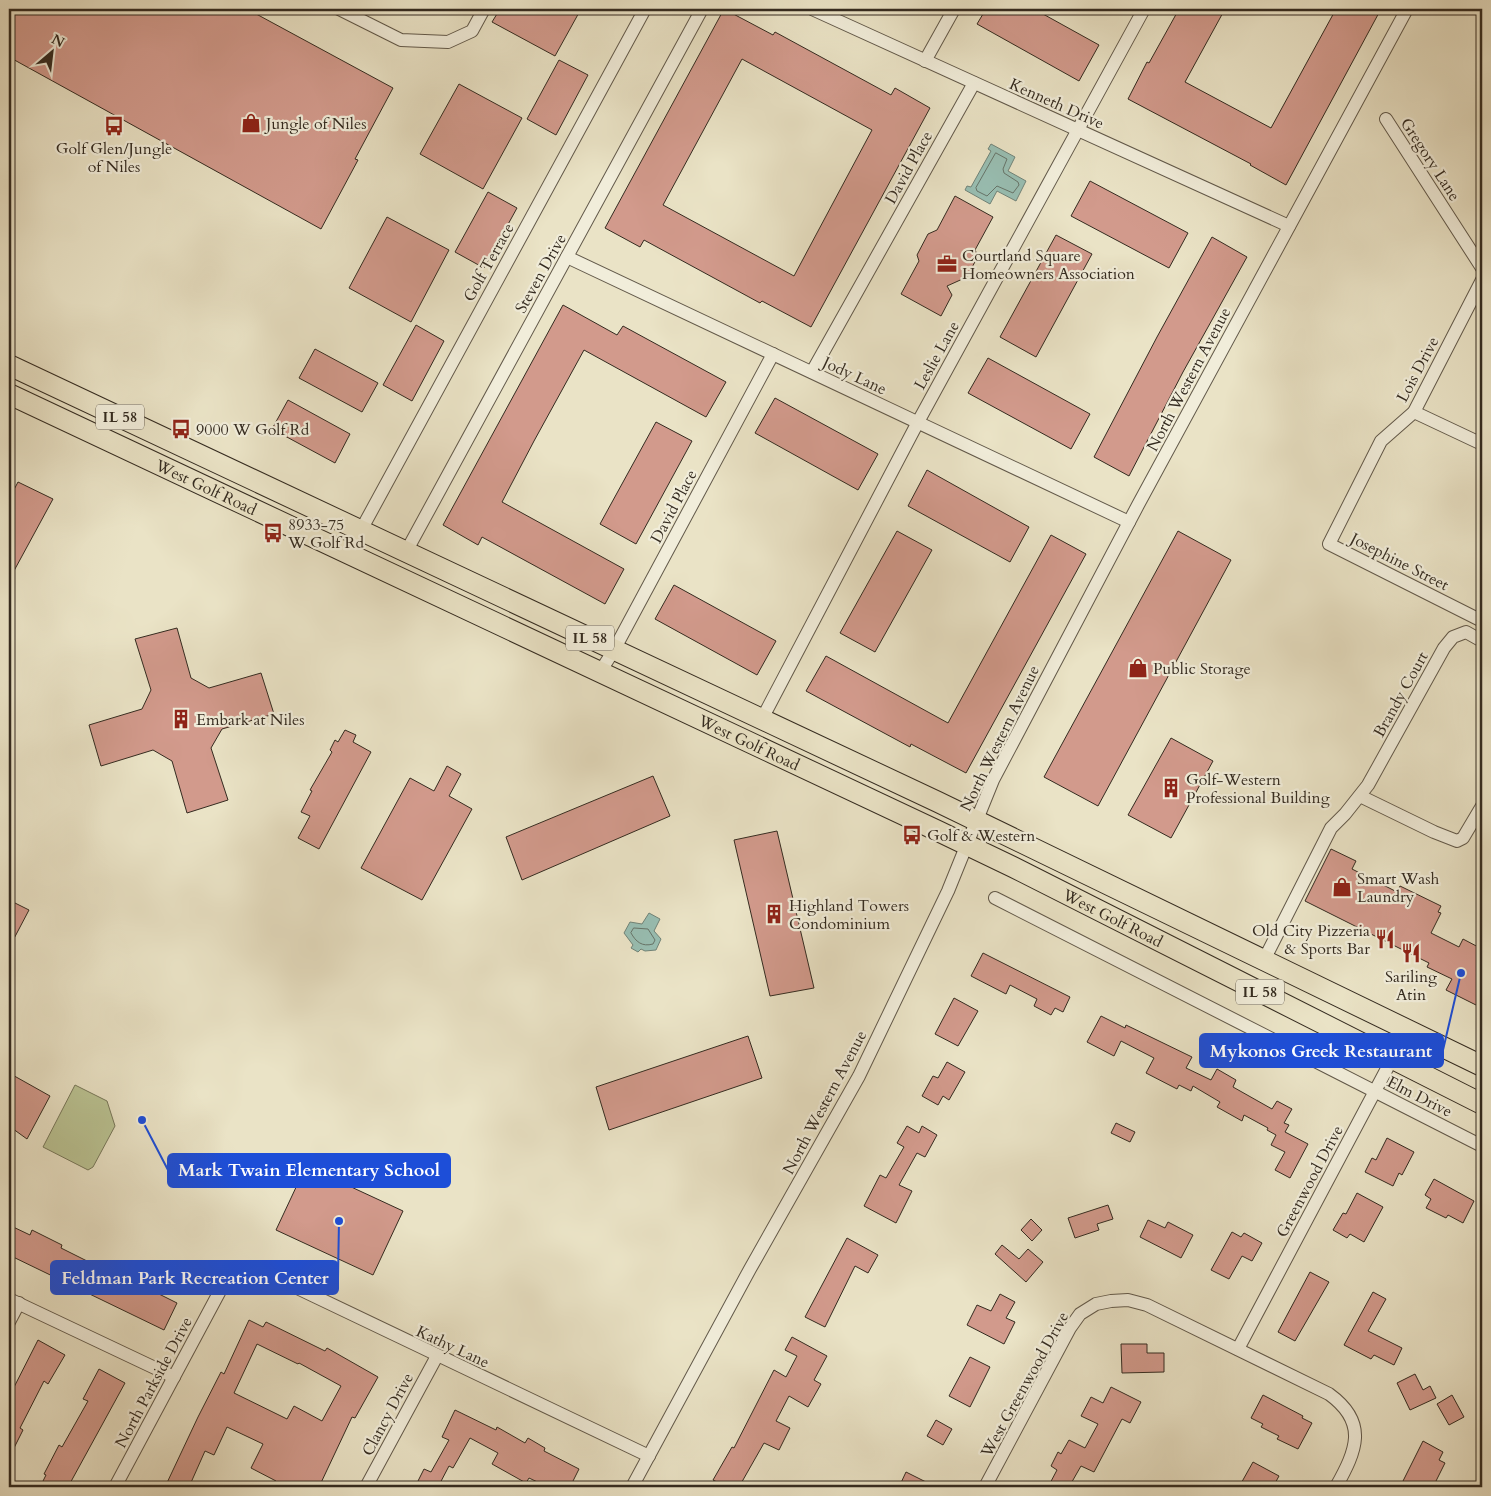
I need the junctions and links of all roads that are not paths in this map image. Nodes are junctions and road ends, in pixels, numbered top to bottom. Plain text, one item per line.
1 (339, 9) edge
2 (484, 9) edge
3 (645, 9) edge
4 (702, 9) edge
5 (812, 9) edge
6 (954, 9) edge
7 (1144, 9) edge
8 (1407, 9) edge
9 (925, 61) junction
10 (974, 83) junction
11 (1386, 119) dead end
12 (1078, 130) junction
13 (1289, 226) junction
14 (567, 257) junction
15 (1482, 268) edge
16 (1482, 280) edge
17 (773, 354) junction
18 (9, 365) edge
19 (812, 372) junction
20 (9, 394) edge
21 (1414, 412) junction
22 (918, 422) junction
23 (1482, 444) edge
24 (1129, 522) junction
25 (360, 530) junction
26 (1329, 544) joint
27 (406, 552) junction
28 (348, 554) junction
29 (1482, 621) edge
30 (1482, 641) edge
31 (614, 650) junction
32 (600, 672) junction
33 (762, 719) junction
34 (1360, 796) junction
35 (1482, 806) edge
36 (977, 820) junction
37 (967, 845) junction
38 (995, 898) dead end
39 (1264, 960) junction
40 (1408, 1029) junction
41 (1392, 1059) junction
42 (1482, 1066) edge
43 (1375, 1092) junction
44 (1482, 1104) edge
45 (1482, 1146) edge
46 (242, 1271) joint
47 (14, 1301) edge
48 (9, 1322) edge
49 (1238, 1349) junction
50 (437, 1356) junction
51 (174, 1377) junction
52 (649, 1456) junction
53 (115, 1487) edge
54 (366, 1487) edge
55 (632, 1487) edge
56 (985, 1487) edge
57 (1336, 1487) edge

1 - 2 street
3 - 25 street, Golf Terrace
4 - 14 street, Steven Drive
5 - 9 street, Kenneth Drive
6 - 9 street
7 - 12 street, Leslie Lane
8 - 13 street, North Western Avenue
9 - 10 street, Kenneth Drive
10 - 12 street, Kenneth Drive
10 - 19 street, David Place
11 - 15 street, Gregory Lane
12 - 13 street, Kenneth Drive
12 - 22 street, Leslie Lane
13 - 24 street, North Western Avenue
14 - 17 street, Jody Lane
14 - 27 street, Steven Drive
16 - 21 street, Lois Drive
17 - 19 street, Jody Lane
17 - 31 street, David Place
18 - 25 main road, West Golf Road / IL 58
19 - 22 street, Jody Lane
20 - 28 main road, West Golf Road / IL 58
21 - 23 street
21 - 26 street, Lois Drive
22 - 24 street, Jody Lane
22 - 33 street, Leslie Lane
24 - 36 street, North Western Avenue
25 - 27 main road, West Golf Road / IL 58
25 - 28 street, Golf Terrace
26 - 29 street, Josephine Street
27 - 31 main road, West Golf Road / IL 58
28 - 32 main road, West Golf Road / IL 58
30 - 34 street, Brandy Court
31 - 32 street, David Place
31 - 33 main road, West Golf Road / IL 58
32 - 37 main road, West Golf Road / IL 58
33 - 36 main road, West Golf Road / IL 58
34 - 35 street
34 - 39 street, Brandy Court
36 - 37 street, North Western Avenue
36 - 39 main road, West Golf Road / IL 58
37 - 41 main road, West Golf Road / IL 58
37 - 52 street, North Western Avenue
38 - 43 street, Elm Drive
39 - 40 main road, West Golf Road / IL 58
40 - 41 street, Greenwood Drive
40 - 42 main road, West Golf Road / IL 58
41 - 43 street, Greenwood Drive
41 - 44 main road, West Golf Road / IL 58
43 - 45 street, Elm Drive
43 - 49 street, Greenwood Drive
46 - 50 street, Kathy Lane
46 - 51 street, North Parkside Drive
47 - 48 street
47 - 51 street
49 - 56 street, West Greenwood Drive
49 - 57 street, West Greenwood Drive
50 - 52 street, Kathy Lane
50 - 54 street, Clancy Drive
51 - 53 street, North Parkside Drive
52 - 55 street, North Western Avenue

